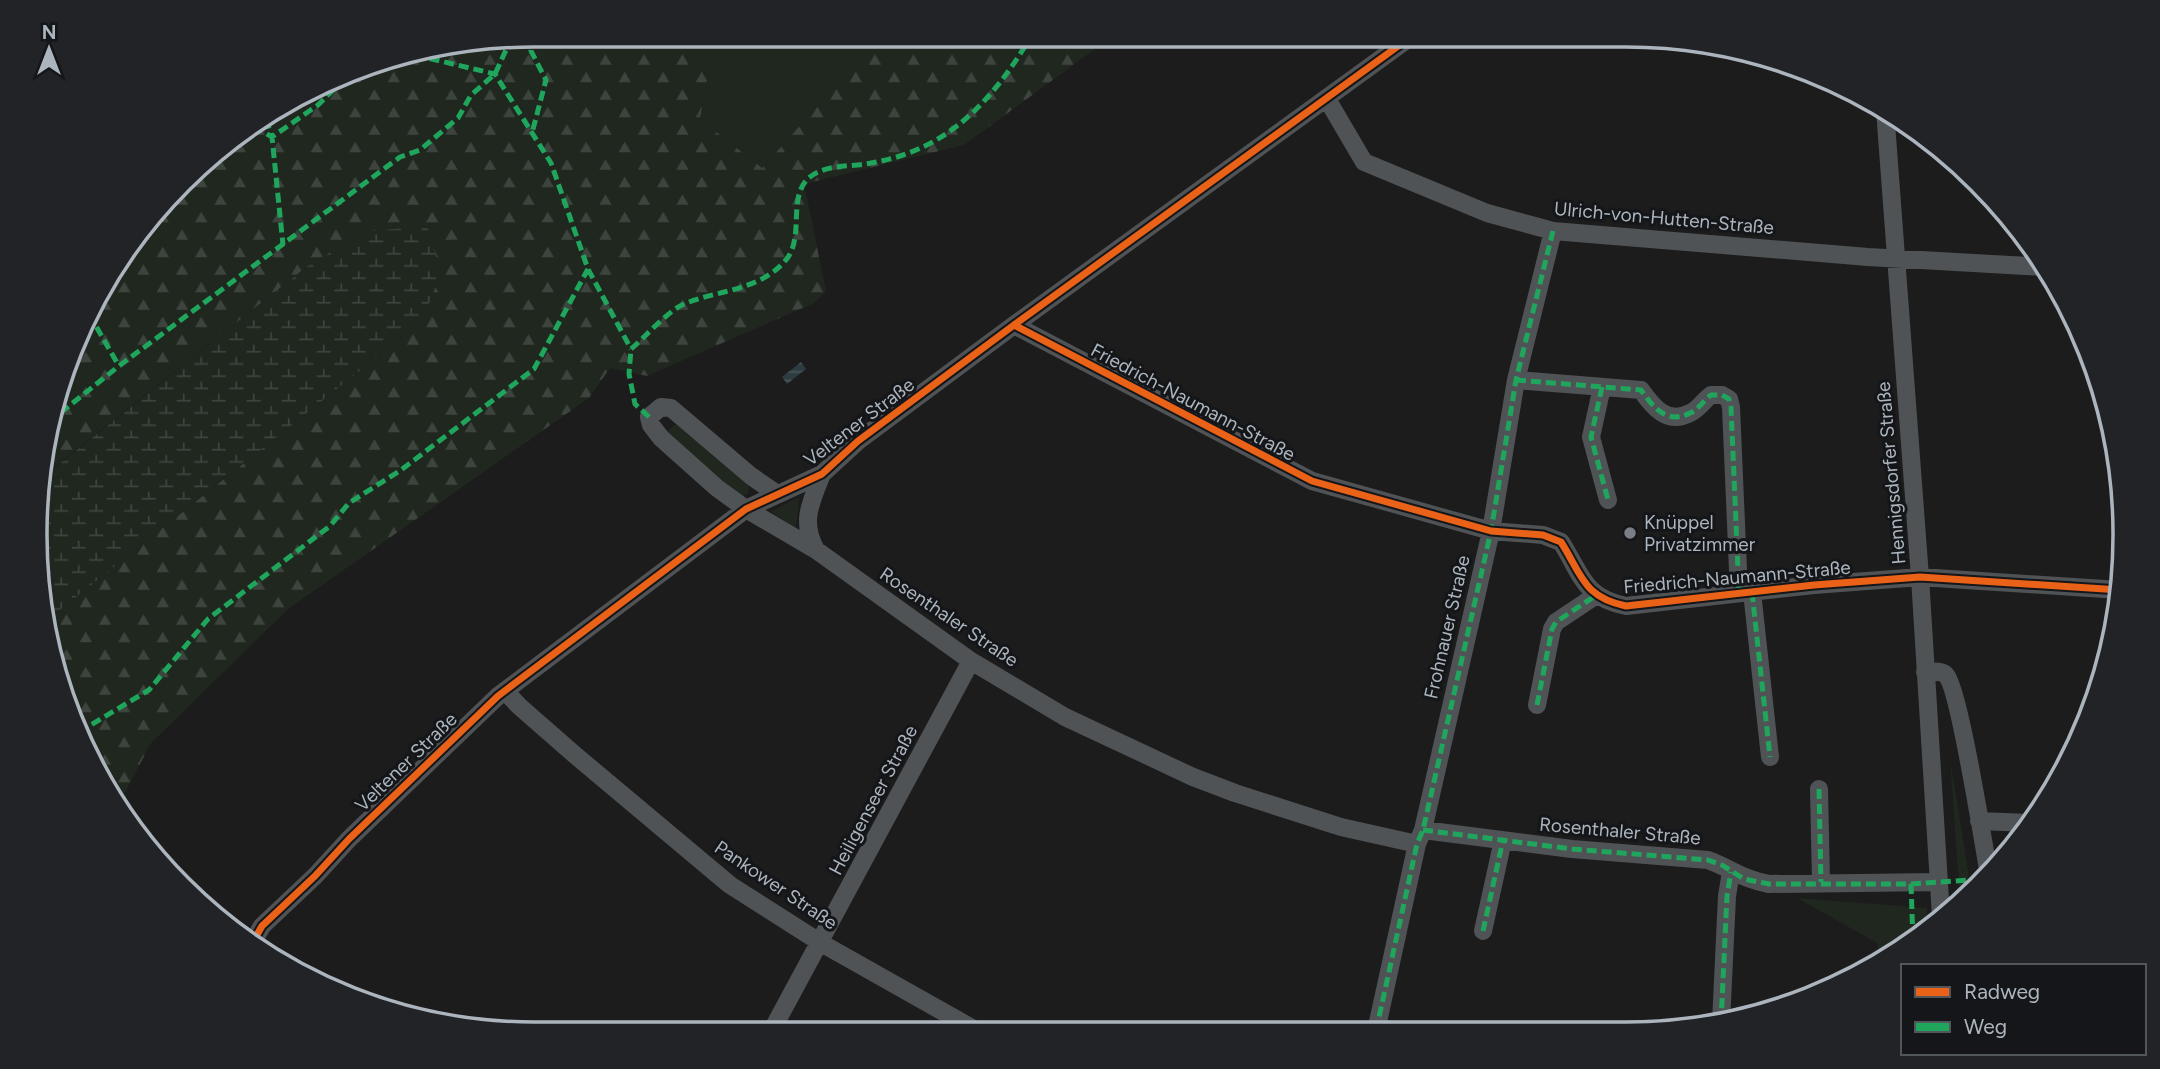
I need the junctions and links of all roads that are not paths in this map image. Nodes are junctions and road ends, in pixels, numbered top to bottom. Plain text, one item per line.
1 (1397, 47) edge
2 (1327, 99) junction
3 (1886, 123) edge
4 (1553, 231) junction
5 (1895, 258) junction
6 (2032, 266) edge
7 (1014, 326) junction
8 (1516, 380) junction
9 (1602, 387) junction
10 (822, 474) junction
11 (777, 494) junction
12 (1608, 500) dead end
13 (746, 509) junction
14 (1490, 531) junction
15 (816, 550) junction
16 (1920, 578) junction
17 (2110, 589) edge
18 (1745, 593) junction
19 (1595, 596) junction
20 (971, 661) junction
21 (1925, 672) junction
22 (505, 691) junction
23 (1537, 705) dead end
24 (1770, 757) dead end
25 (1819, 789) dead end
26 (1979, 821) junction
27 (2019, 822) edge
28 (1420, 837) junction
29 (1503, 840) junction
30 (1987, 862) edge
31 (1731, 872) junction
32 (1821, 882) junction
33 (1938, 882) junction
34 (1940, 906) edge
35 (1483, 931) dead end
36 (257, 935) edge
37 (821, 943) junction
38 (1722, 1012) edge
39 (777, 1022) edge
40 (961, 1022) edge
41 (1378, 1022) edge

1 - 2 street, Veltener Straße
2 - 4 street, Ulrich-von-Hutten-Straße
2 - 7 street, Veltener Straße
3 - 5 street, Hennigsdorfer Straße
4 - 5 street, Ulrich-von-Hutten-Straße
4 - 8 street, Frohnauer Straße
5 - 6 street, Ulrich-von-Hutten-Straße
5 - 16 street, Hennigsdorfer Straße
7 - 10 street, Veltener Straße
7 - 14 street, Friedrich-Naumann-Straße
8 - 9 street, Friedrich-Naumann-Straße
8 - 14 street, Frohnauer Straße
9 - 12 street
9 - 18 street, Friedrich-Naumann-Straße
10 - 11 street, Veltener Straße
10 - 15 street
11 - 13 street, Veltener Straße
11 - 13 street, Rosenthaler Straße
13 - 15 street, Rosenthaler Straße
13 - 22 street, Veltener Straße
14 - 19 street, Friedrich-Naumann-Straße
14 - 28 street, Frohnauer Straße
15 - 20 street, Rosenthaler Straße
16 - 17 street, Friedrich-Naumann-Straße
16 - 18 street, Friedrich-Naumann-Straße
16 - 21 street, Hennigsdorfer Straße
18 - 19 street, Friedrich-Naumann-Straße
18 - 24 street, Friedrich-Naumann-Straße
19 - 23 street
20 - 28 street, Rosenthaler Straße
20 - 37 street, Heiligenseer Straße
21 - 26 street
21 - 33 street, Hennigsdorfer Straße
22 - 36 street, Veltener Straße
22 - 37 street, Pankower Straße
25 - 32 street
26 - 27 street
26 - 30 street
28 - 29 street, Rosenthaler Straße
28 - 41 street, Frohnauer Straße
29 - 31 street, Rosenthaler Straße
29 - 35 street
31 - 32 street, Rosenthaler Straße
31 - 38 street
32 - 33 street, Rosenthaler Straße
33 - 34 street, Hennigsdorfer Straße
37 - 39 street, Heiligenseer Straße
37 - 40 street, Pankower Straße

